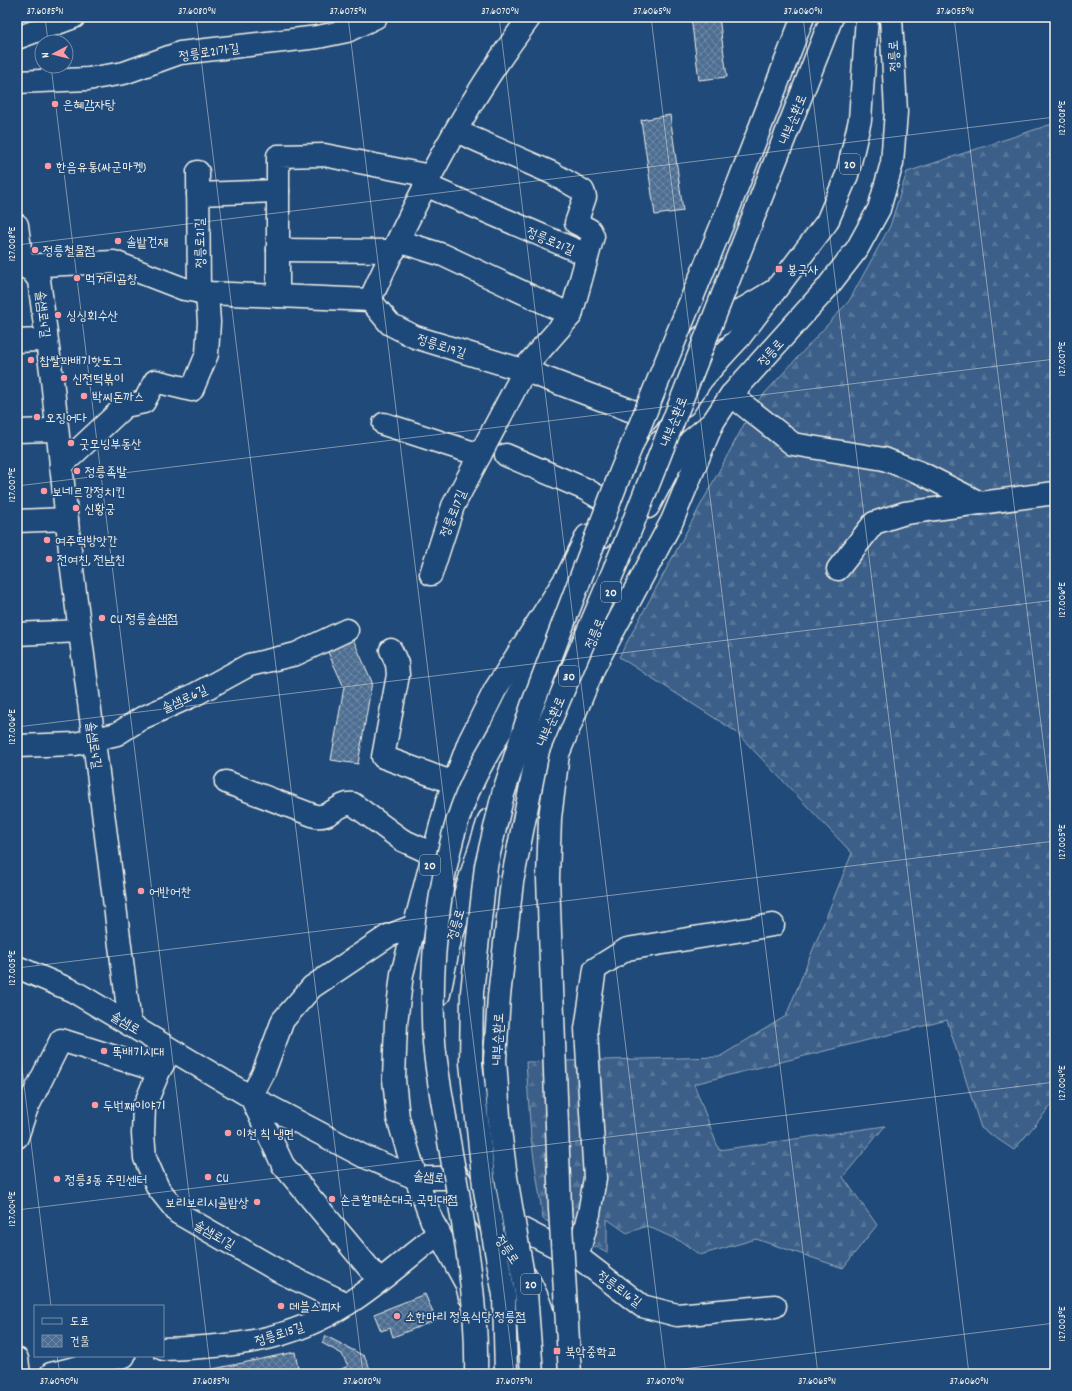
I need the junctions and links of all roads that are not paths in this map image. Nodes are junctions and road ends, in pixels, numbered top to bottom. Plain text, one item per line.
1 (74, 17) edge
2 (376, 17) edge
3 (530, 17) edge
4 (803, 17) edge
5 (832, 17) edge
6 (867, 17) edge
7 (891, 17) edge
8 (17, 38) edge
9 (17, 82) edge
10 (456, 131) junction
11 (198, 172) dead end
12 (428, 180) junction
13 (278, 191) junction
14 (198, 194) junction
15 (17, 225) edge
16 (396, 246) junction
17 (278, 250) junction
18 (588, 255) junction
19 (19, 265) edge
20 (775, 290) junction
21 (203, 293) junction
22 (278, 296) junction
23 (370, 300) junction
24 (571, 316) junction
25 (40, 340) dead end
26 (17, 341) edge
27 (724, 354) junction
28 (527, 371) junction
29 (665, 394) junction
30 (731, 396) junction
31 (648, 417) junction
32 (712, 422) junction
33 (384, 424) dead end
34 (50, 430) dead end
35 (17, 431) edge
36 (506, 454) dead end
37 (480, 455) junction
38 (61, 466) junction
39 (1055, 493) edge
40 (602, 499) junction
41 (980, 503) junction
42 (66, 519) junction
43 (17, 521) edge
44 (838, 569) dead end
45 (431, 574) dead end
46 (347, 630) dead end
47 (80, 631) junction
48 (17, 634) edge
49 (391, 650) dead end
50 (94, 739) junction
51 (17, 746) edge
52 (445, 780) junction
53 (226, 782) dead end
54 (433, 854) junction
55 (773, 925) dead end
56 (414, 926) junction
57 (17, 967) edge
58 (130, 1024) junction
59 (172, 1050) junction
60 (159, 1071) junction
61 (251, 1096) junction
62 (17, 1137) edge
63 (416, 1178) junction
64 (458, 1178) junction
65 (479, 1207) junction
66 (439, 1233) junction
67 (577, 1258) junction
68 (380, 1280) junction
69 (347, 1304) junction
70 (775, 1306) dead end
71 (164, 1349) edge
72 (120, 1357) edge
73 (17, 1359) edge
74 (19, 1374) edge
75 (51, 1374) edge
76 (476, 1374) edge
77 (485, 1374) edge
78 (506, 1374) edge
79 (532, 1374) edge
80 (553, 1374) edge
81 (570, 1374) edge

1 - 8 main road
2 - 9 main road, 정릉로21가길
3 - 10 main road
4 - 78 main road, 내부순환로 / 30, bridge
5 - 79 main road, 내부순환로 / 30, bridge
6 - 20 main road, 정릉로 / 20
7 - 30 main road, 정릉로 / 20
10 - 12 main road
10 - 18 main road, 정릉로21길
11 - 14 main road, 정릉로21길
12 - 13 main road, 정릉로21길
12 - 16 main road
12 - 18 main road, 정릉로21길
13 - 14 main road
13 - 17 main road, 정릉로21길
14 - 21 main road, 정릉로21길
15 - 19 main road
16 - 17 main road
16 - 23 main road
16 - 24 main road
17 - 22 main road, 정릉로21길
18 - 24 main road
19 - 21 main road
19 - 38 main road, 솔샘로4길
20 - 27 main road, 정릉로
20 - 29 main road, 정릉로 / 20
21 - 22 main road
21 - 38 main road, 정릉로21길
22 - 23 main road
23 - 28 main road, 정릉로19길
24 - 28 main road
25 - 26 main road
27 - 29 main road, 정릉로
27 - 76 main road, bridge
28 - 31 main road, 정릉로19길
28 - 37 main road, 정릉로17길
29 - 31 main road, 정릉로 / 20
30 - 32 main road, 정릉로 / 20
30 - 41 main road
31 - 40 main road, 정릉로 / 20
32 - 64 main road, 정릉로 / 20
32 - 81 main road, bridge
33 - 37 main road
34 - 35 main road
36 - 40 main road
37 - 45 main road, 정릉로17길
38 - 42 main road, 솔샘로4길
39 - 41 main road
40 - 52 main road, 정릉로 / 20
41 - 44 main road
42 - 43 main road
42 - 47 main road, 솔샘로4길
46 - 50 main road, 솔샘로6길
47 - 48 main road
47 - 50 main road, 솔샘로4길
49 - 52 main road
50 - 51 main road, 솔샘로6길
50 - 58 main road, 솔샘로4길
52 - 54 main road, 정릉로 / 20
53 - 54 main road
54 - 56 main road, 정릉로 / 20
55 - 67 main road
56 - 61 main road
56 - 63 main road, 정릉로 / 20
57 - 58 main road, 솔샘로
58 - 59 main road, 솔샘로
59 - 60 main road, 솔샘로1길
59 - 61 main road, 솔샘로
60 - 62 main road
60 - 69 main road, 솔샘로1길
61 - 63 main road, 솔샘로
61 - 68 main road
63 - 64 main road, 솔샘로
63 - 66 main road, 정릉로 / 20
64 - 65 main road, 정릉로 / 20
65 - 67 main road, 정릉로16길
65 - 80 main road, 정릉로 / 20
66 - 68 main road, 정릉로15길
66 - 77 main road, 정릉로 / 20
67 - 70 main road, 정릉로16길
68 - 69 main road, 정릉로15길
69 - 71 main road, 정릉로15길
72 - 75 main road
73 - 74 main road

